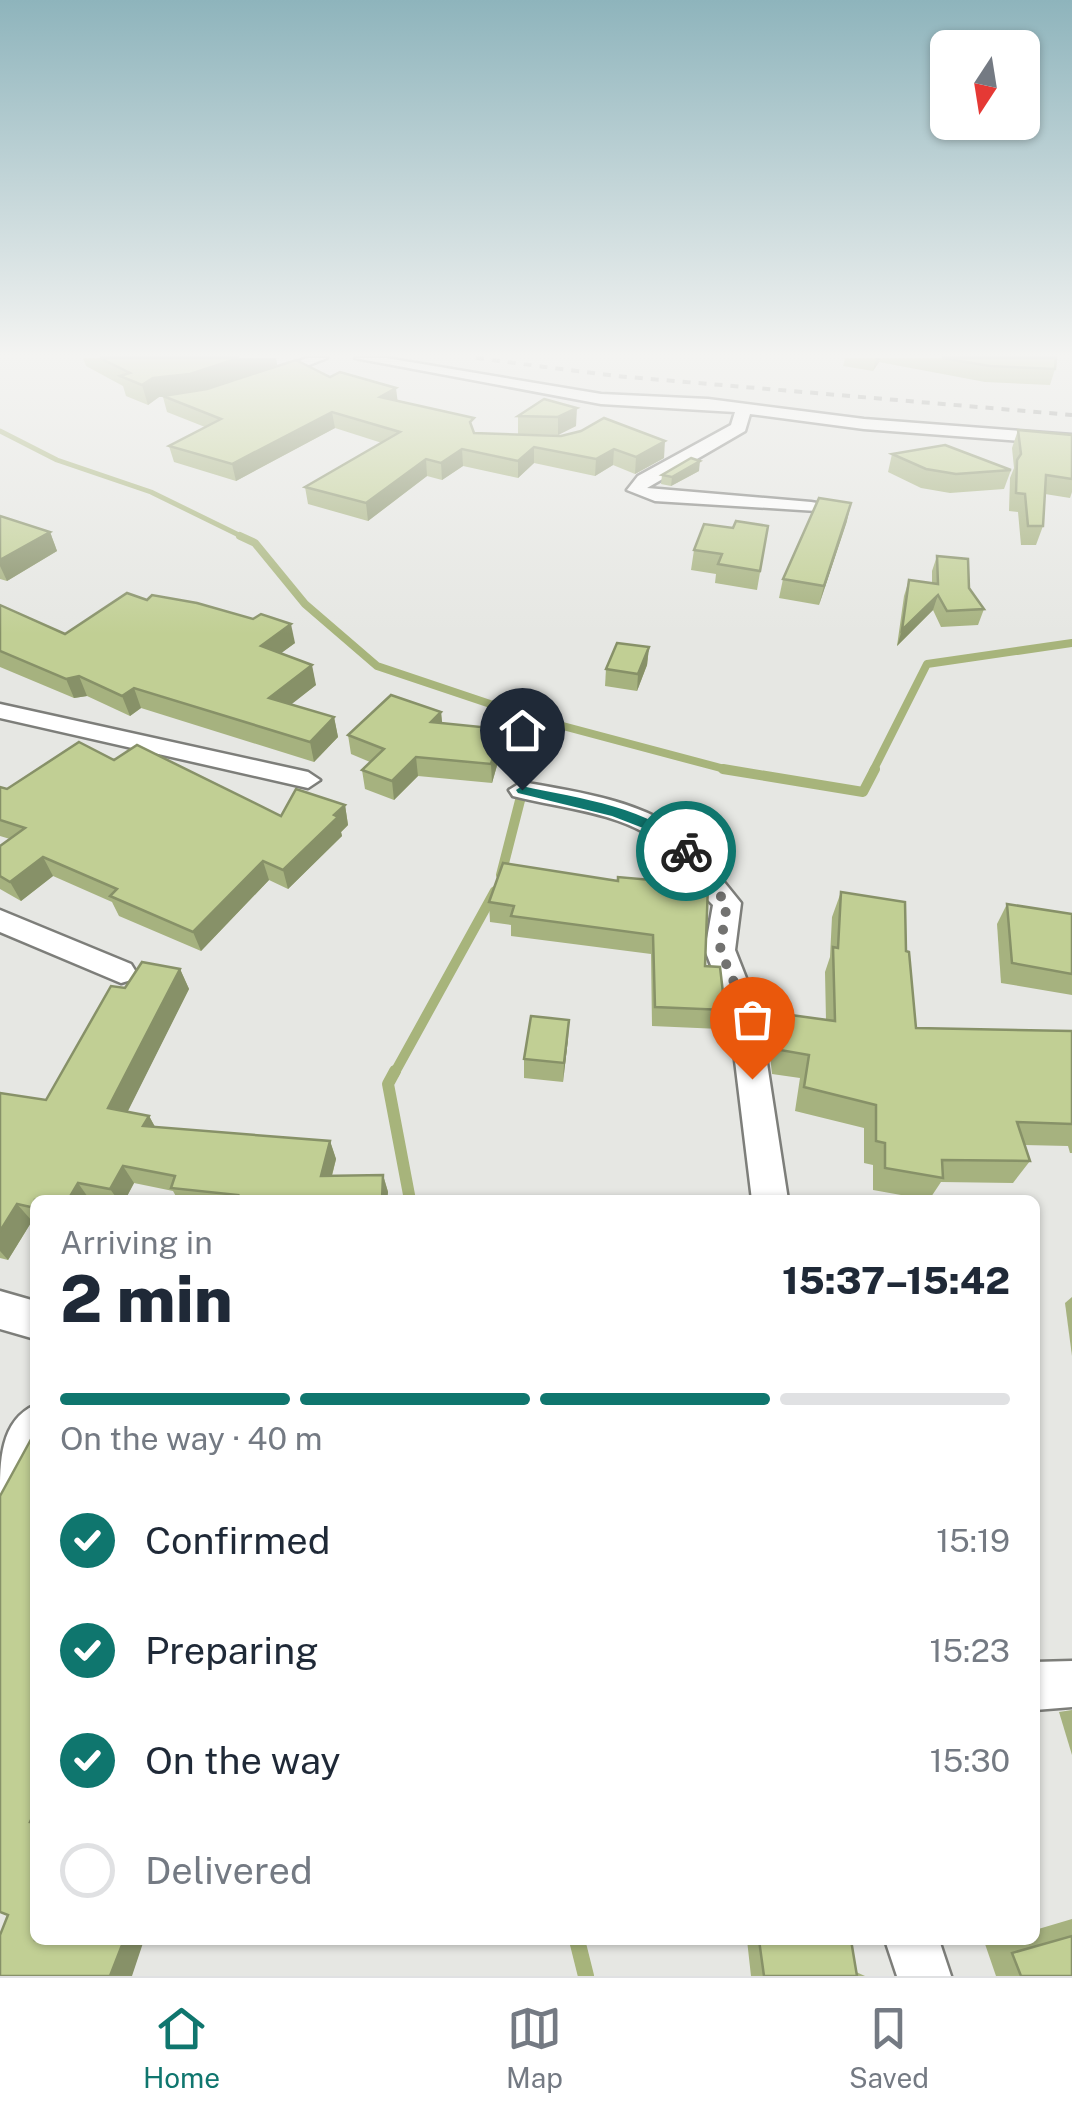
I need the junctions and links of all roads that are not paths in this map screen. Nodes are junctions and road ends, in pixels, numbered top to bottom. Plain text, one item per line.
1 (698, 450) edge
2 (812, 507) edge
3 (0, 711) edge
4 (308, 780) dead end
5 (522, 790) dead end
6 (0, 920) edge
7 (120, 972) dead end
8 (769, 1195) edge
9 (0, 1310) edge
10 (30, 1319) edge
11 (30, 1432) edge
12 (0, 1477) edge
13 (1072, 1684) edge
14 (1040, 1686) edge
15 (914, 1945) edge
16 (924, 1976) edge

1 - 2 street
3 - 4 street
5 - 8 street
6 - 7 street
9 - 10 street
11 - 12 street
13 - 14 street
15 - 16 street

